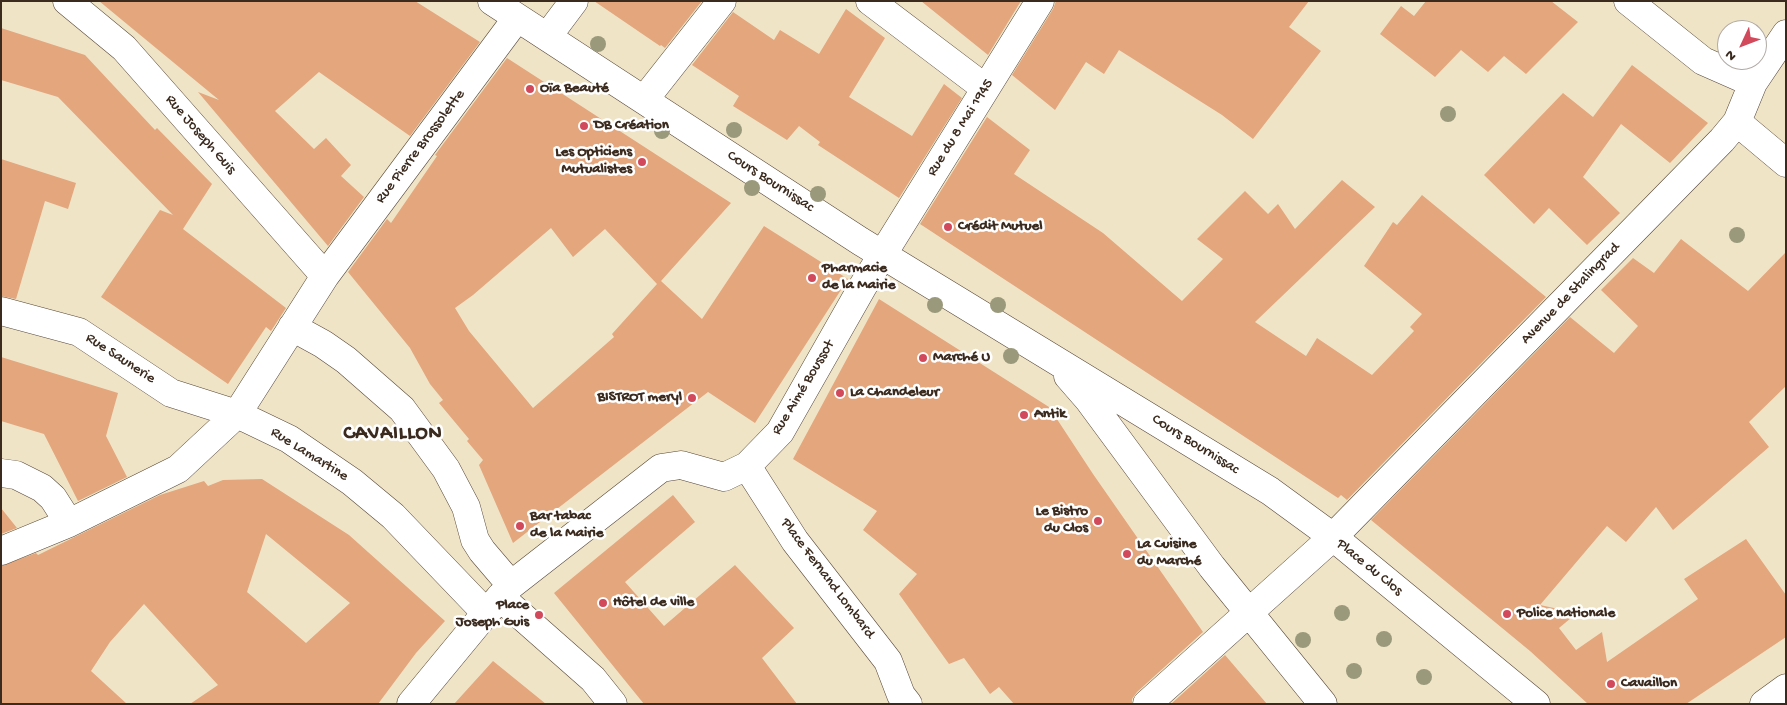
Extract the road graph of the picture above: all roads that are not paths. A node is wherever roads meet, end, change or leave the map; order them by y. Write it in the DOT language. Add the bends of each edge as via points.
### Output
graph roads {
  1 [pos="67,1"];
  2 [pos="492,1"];
  3 [pos="574,1"];
  4 [pos="722,1"];
  5 [pos="870,1"];
  6 [pos="1040,1"];
  7 [pos="1628,1"];
  8 [pos="517,18"];
  9 [pos="1786,34"];
  10 [pos="547,37"];
  11 [pos="1753,83"];
  12 [pos="985,88"];
  13 [pos="644,100"];
  14 [pos="1737,122"];
  15 [pos="1786,163"];
  16 [pos="882,255"];
  17 [pos="326,276"];
  18 [pos="1,311"];
  19 [pos="292,327"];
  20 [pos="1052,357"];
  21 [pos="237,414"];
  22 [pos="747,466"];
  23 [pos="1,473"];
  24 [pos="70,523"];
  25 [pos="1334,537"];
  26 [pos="474,540"];
  27 [pos="1,551"];
  28 [pos="435,558"];
  29 [pos="499,599"];
  30 [pos="1249,614"];
  31 [pos="1786,688"];
  32 [pos="905,699"];
  33 [pos="411,704"];
  34 [pos="613,704"];
  35 [pos="1148,704"];
  36 [pos="1323,704"];
  37 [pos="1536,704"];
  38 [pos="1764,704"];
  1 -- 17 [label="street, Rue Joseph Guis" via="124,48"];
  2 -- 8 [label="street, Cours Bournissac"];
  3 -- 10 [label="street"];
  4 -- 13 [label="street"];
  5 -- 12 [label="street"];
  6 -- 12 [label="street, Rue du 8 Mai 1945"];
  7 -- 11 [label="street" via="1703,61"];
  8 -- 10 [label="street, Cours Bournissac"];
  8 -- 17 [label="street, Rue Pierre Brossolette"];
  9 -- 11 [label="street, Avenue de Stalingrad"];
  10 -- 13 [label="street, Cours Bournissac"];
  11 -- 14 [label="street, Avenue de Stalingrad"];
  12 -- 16 [label="street, Rue du 8 Mai 1945"];
  13 -- 16 [label="street, Cours Bournissac"];
  14 -- 15 [label="street"];
  14 -- 25 [label="street, Avenue de Stalingrad"];
  16 -- 20 [label="street, Cours Bournissac"];
  16 -- 22 [label="street, Rue Aimé Boussot" via="780,432"];
  17 -- 19 [label="street, Rue Pierre Brossolette"];
  18 -- 21 [label="street, Rue Saunerie" via="79,332 171,392"];
  19 -- 21 [label="street, Rue Pierre Brossolette"];
  19 -- 26 [label="street" via="346,360 402,409 446,469 466,507"];
  20 -- 25 [label="street, Cours Bournissac" via="1270,491"];
  20 -- 30 [label="street, Cours Bournissac" via="1088,399"];
  21 -- 24 [label="street" via="178,469"];
  21 -- 28 [label="street, Rue Lamartine" via="289,439 352,482 393,516"];
  22 -- 29 [label="street, Rue Aimé Boussot" via="724,477 681,465 661,468"];
  22 -- 32 [label="street, Place Fernand Lombard" via="796,541 888,661"];
  23 -- 24 [label="street" via="42,488"];
  24 -- 27 [label="street"];
  25 -- 30 [label="street, Place du Clos"];
  25 -- 37 [label="street, Place du Clos"];
  26 -- 28 [label="street" via="453,560"];
  26 -- 29 [label="street" via="482,551"];
  28 -- 29 [label="street, Rue Lamartine"];
  29 -- 33 [label="street, Rue Aimé Boussot"];
  29 -- 34 [label="street" via="593,679"];
  30 -- 35 [label="street, Place du Clos"];
  30 -- 36 [label="street"];
  31 -- 38 [label="street"];
}
